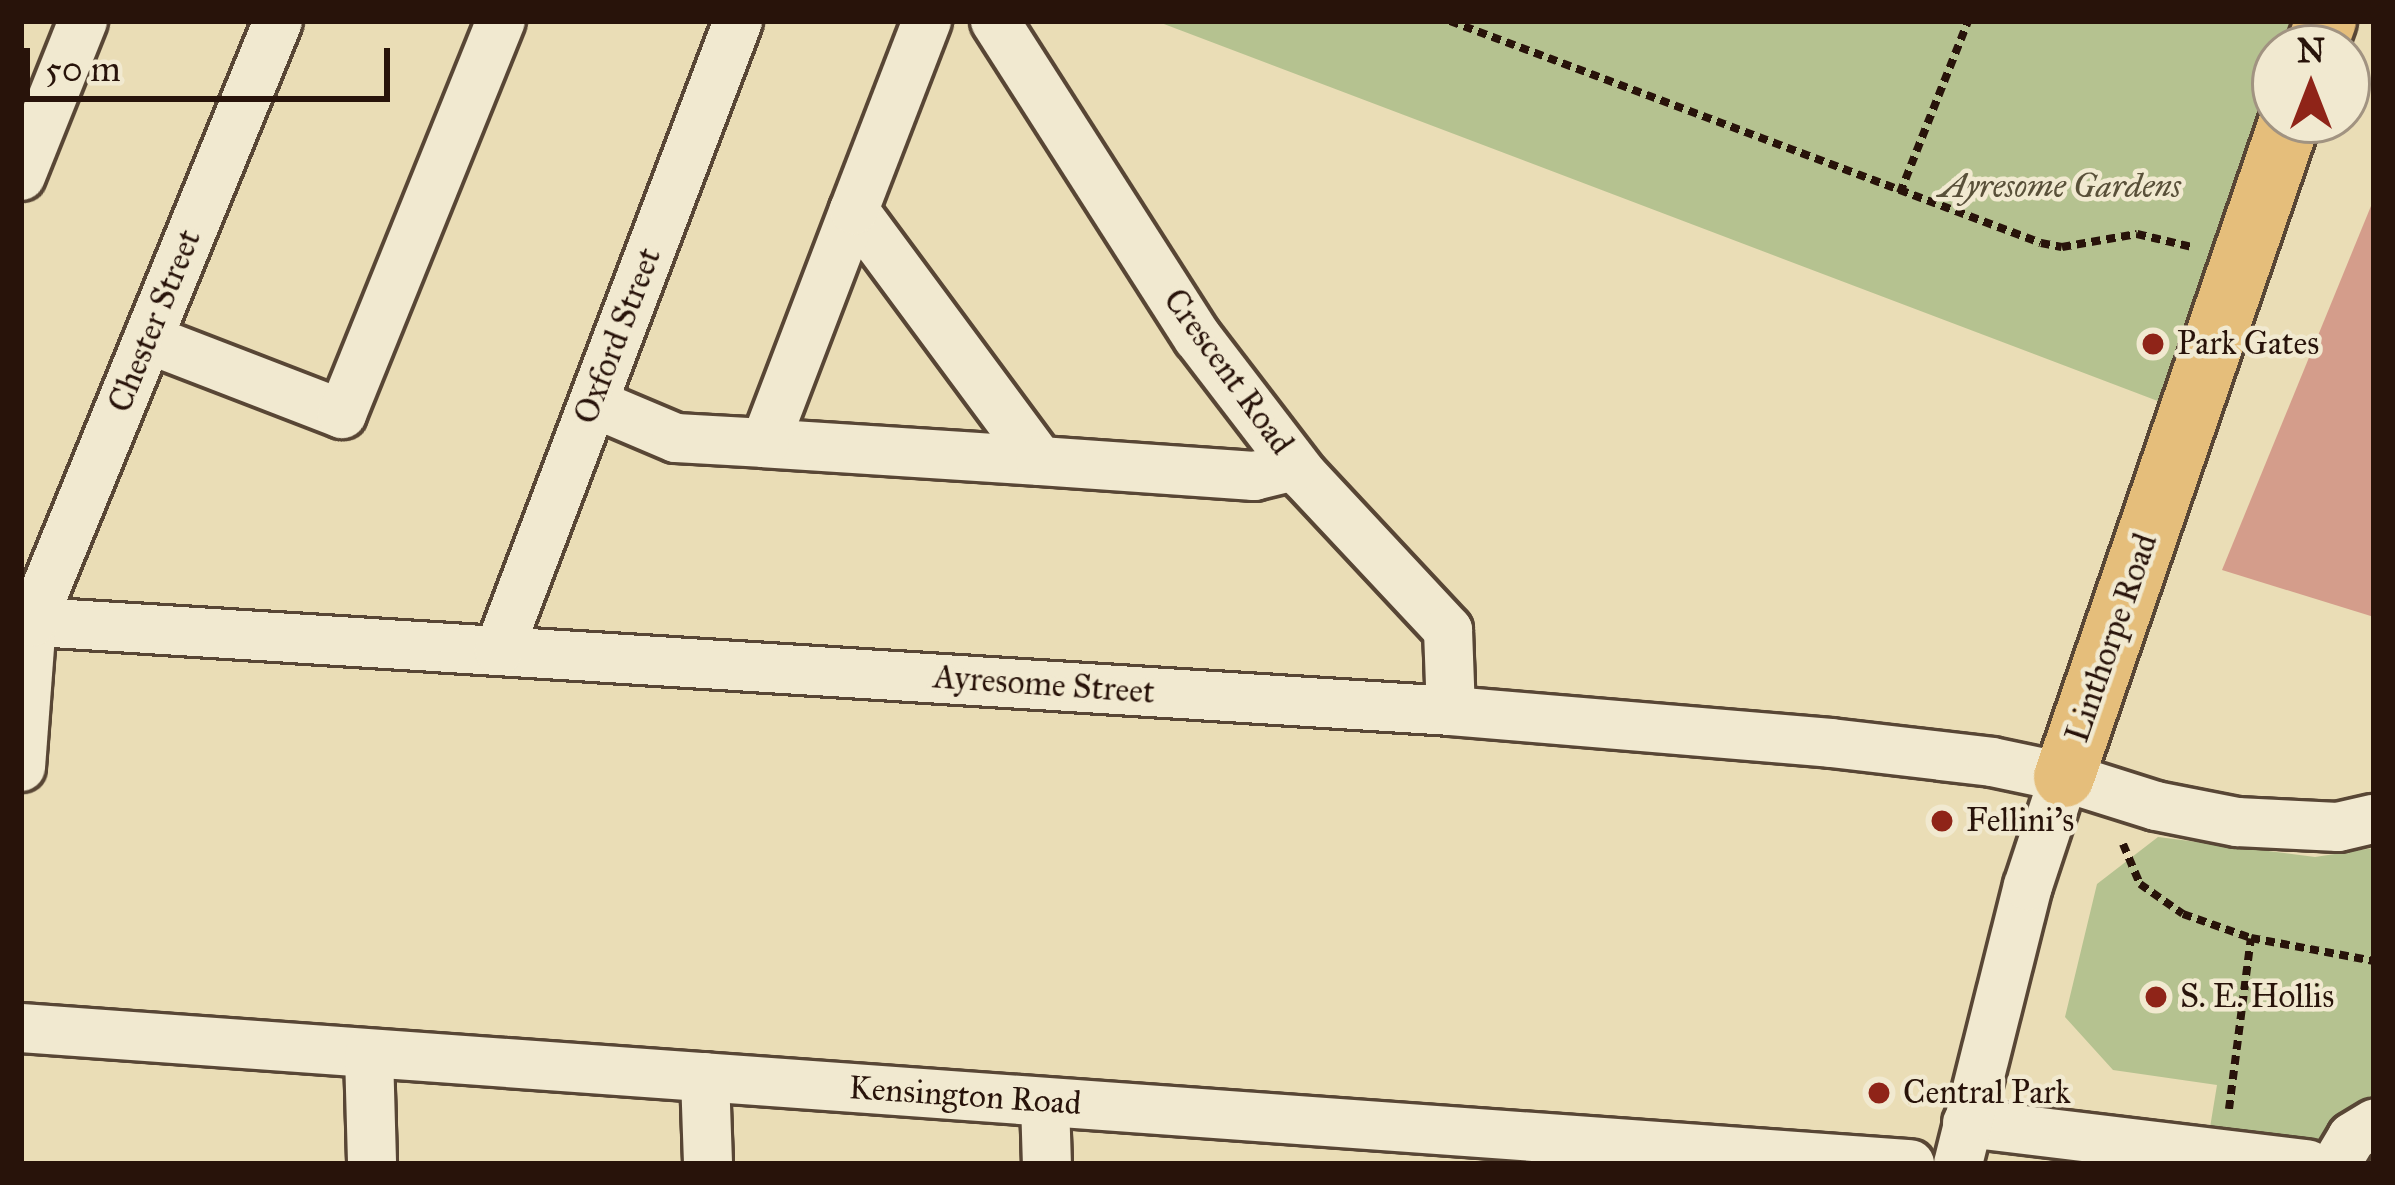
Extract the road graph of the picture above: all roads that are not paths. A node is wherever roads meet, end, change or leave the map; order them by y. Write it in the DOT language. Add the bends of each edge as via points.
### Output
graph roads {
  1 [pos="83,21"];
  2 [pos="278,21"];
  3 [pos="501,21"];
  4 [pos="738,21"];
  5 [pos="927,21"];
  6 [pos="995,21"];
  7 [pos="2281,144"];
  8 [pos="21,176"];
  9 [pos="854,210"];
  10 [pos="148,339"];
  11 [pos="592,404"];
  12 [pos="765,443"];
  13 [pos="1040,461"];
  14 [pos="1295,466"];
  15 [pos="27,621"];
  16 [pos="499,650"];
  17 [pos="1451,711"];
  18 [pos="21,767"];
  19 [pos="2064,777"];
  20 [pos="2374,819"];
  21 [pos="21,1028"];
  22 [pos="369,1054"];
  23 [pos="705,1078"];
  24 [pos="1045,1102"];
  25 [pos="2374,1124"];
  26 [pos="1962,1144"];
  27 [pos="1377,1145"];
  28 [pos="372,1164"];
  29 [pos="708,1164"];
  30 [pos="1047,1164"];
  31 [pos="1910,1164"];
  32 [pos="2308,1164"];
  33 [pos="2336,1164"];
  1 -- 8 [label="street"];
  2 -- 10 [label="street, Chester Street"];
  3 -- 10 [label="street" via="342,414"];
  4 -- 11 [label="street, Oxford Street"];
  5 -- 9 [label="street"];
  6 -- 14 [label="street, Crescent Road" via="1198,338"];
  7 -- 19 [label="main road, Linthorpe Road"];
  9 -- 12 [label="street"];
  9 -- 13 [label="street"];
  10 -- 15 [label="street, Chester Street"];
  11 -- 12 [label="street" via="676,438"];
  11 -- 16 [label="street, Oxford Street"];
  12 -- 13 [label="street"];
  13 -- 14 [label="street" via="1254,476"];
  14 -- 17 [label="street, Crescent Road" via="1448,630"];
  15 -- 16 [label="street, Ayresome Street"];
  15 -- 18 [label="street, Chester Street"];
  16 -- 17 [label="street, Ayresome Street"];
  17 -- 19 [label="street, Ayresome Street" via="1831,743"];
  19 -- 20 [label="street, Ayresome Street" via="2237,822 2338,827"];
  19 -- 26 [label="street, Linthorpe Road"];
  21 -- 22 [label="street, Kensington Road"];
  22 -- 23 [label="street, Kensington Road"];
  22 -- 28 [label="street"];
  23 -- 24 [label="street, Kensington Road"];
  23 -- 29 [label="street"];
  24 -- 27 [label="street, Kensington Road"];
  24 -- 30 [label="street"];
  25 -- 33 [label="street" via="2352,1137"];
  26 -- 32 [label="street" via="2211,1152"];
  27 -- 31 [label="street, Kensington Road"];
}
